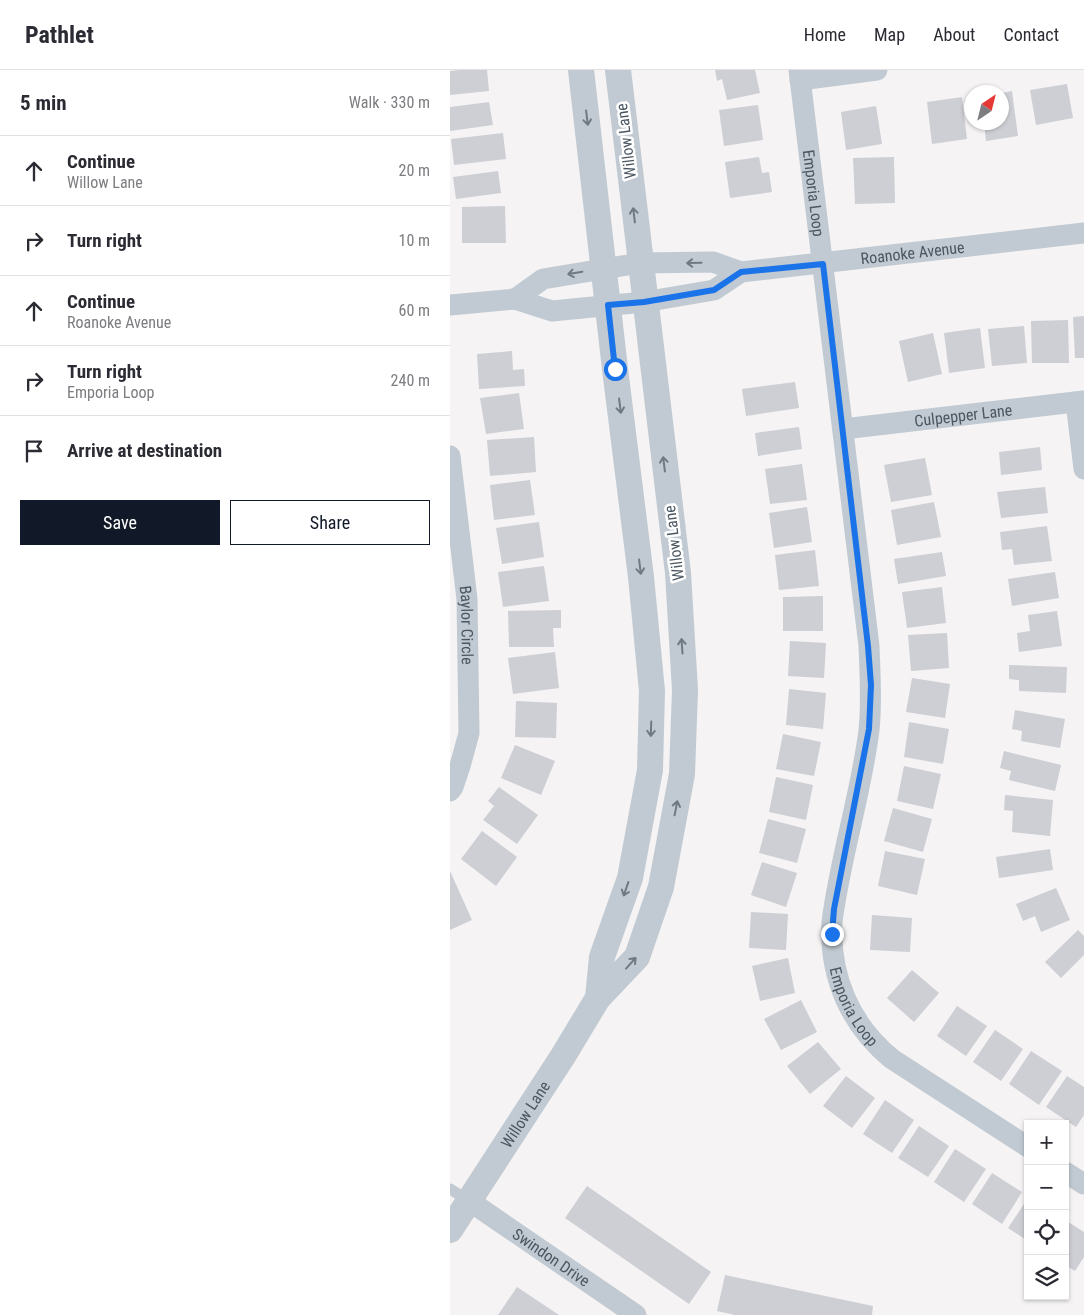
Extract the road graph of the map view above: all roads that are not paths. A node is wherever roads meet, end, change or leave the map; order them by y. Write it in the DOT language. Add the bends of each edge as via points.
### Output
graph roads {
  1 [pos="581,70"];
  2 [pos="618,70"];
  3 [pos="877,70"];
  4 [pos="800,75"];
  5 [pos="1084,233"];
  6 [pos="640,263"];
  7 [pos="823,264"];
  8 [pos="604,268"];
  9 [pos="741,272"];
  10 [pos="514,299"];
  11 [pos="644,302"];
  12 [pos="450,305"];
  13 [pos="608,305"];
  14 [pos="1080,402"];
  15 [pos="843,429"];
  16 [pos="450,456"];
  17 [pos="1084,469"];
  18 [pos="455,535"];
  19 [pos="450,791"];
  20 [pos="598,998"];
  21 [pos="1024,1144"];
  22 [pos="1069,1175"];
  23 [pos="1084,1184"];
  24 [pos="459,1195"];
  25 [pos="450,1230"];
  26 [pos="636,1315"];
  1 -- 8 [label="street, Willow Lane, one-way"];
  6 -- 2 [label="street, Willow Lane, one-way"];
  3 -- 4 [label="street"];
  4 -- 7 [label="street, Emporia Loop"];
  5 -- 7 [label="street, Roanoke Avenue"];
  6 -- 8 [label="street, Roanoke Avenue"];
  9 -- 6 [label="street, Roanoke Avenue, one-way" via="713,262"];
  6 -- 11 [label="street, Willow Lane"];
  7 -- 9 [label="street, Roanoke Avenue"];
  7 -- 15 [label="street, Emporia Loop"];
  8 -- 10 [label="street, Roanoke Avenue, one-way" via="543,279"];
  8 -- 13 [label="street, Willow Lane"];
  9 -- 11 [label="street, Roanoke Avenue" via="714,290"];
  10 -- 12 [label="street"];
  10 -- 13 [label="street, Roanoke Avenue" via="552,311"];
  11 -- 13 [label="street, Roanoke Avenue"];
  20 -- 11 [label="street, Willow Lane, one-way" via="637,957 661,887 682,774 685,690 678,573"];
  13 -- 20 [label="street, Willow Lane, one-way" via="652,691 650,770 630,878 602,957"];
  14 -- 15 [label="street, Culpepper Lane"];
  14 -- 17 [label="street"];
  15 -- 21 [label="street, Emporia Loop" via="868,646 871,701 866,748 832,922 838,982 854,1018 880,1049"];
  16 -- 18 [label="street, Baylor Circle"];
  18 -- 19 [label="street, Baylor Circle" via="467,599 469,733"];
  20 -- 24 [label="street, Willow Lane" via="564,1056"];
  22 -- 23 [label="street"];
  24 -- 25 [label="street, Willow Lane"];
  24 -- 26 [label="street, Swindon Drive"];
}
